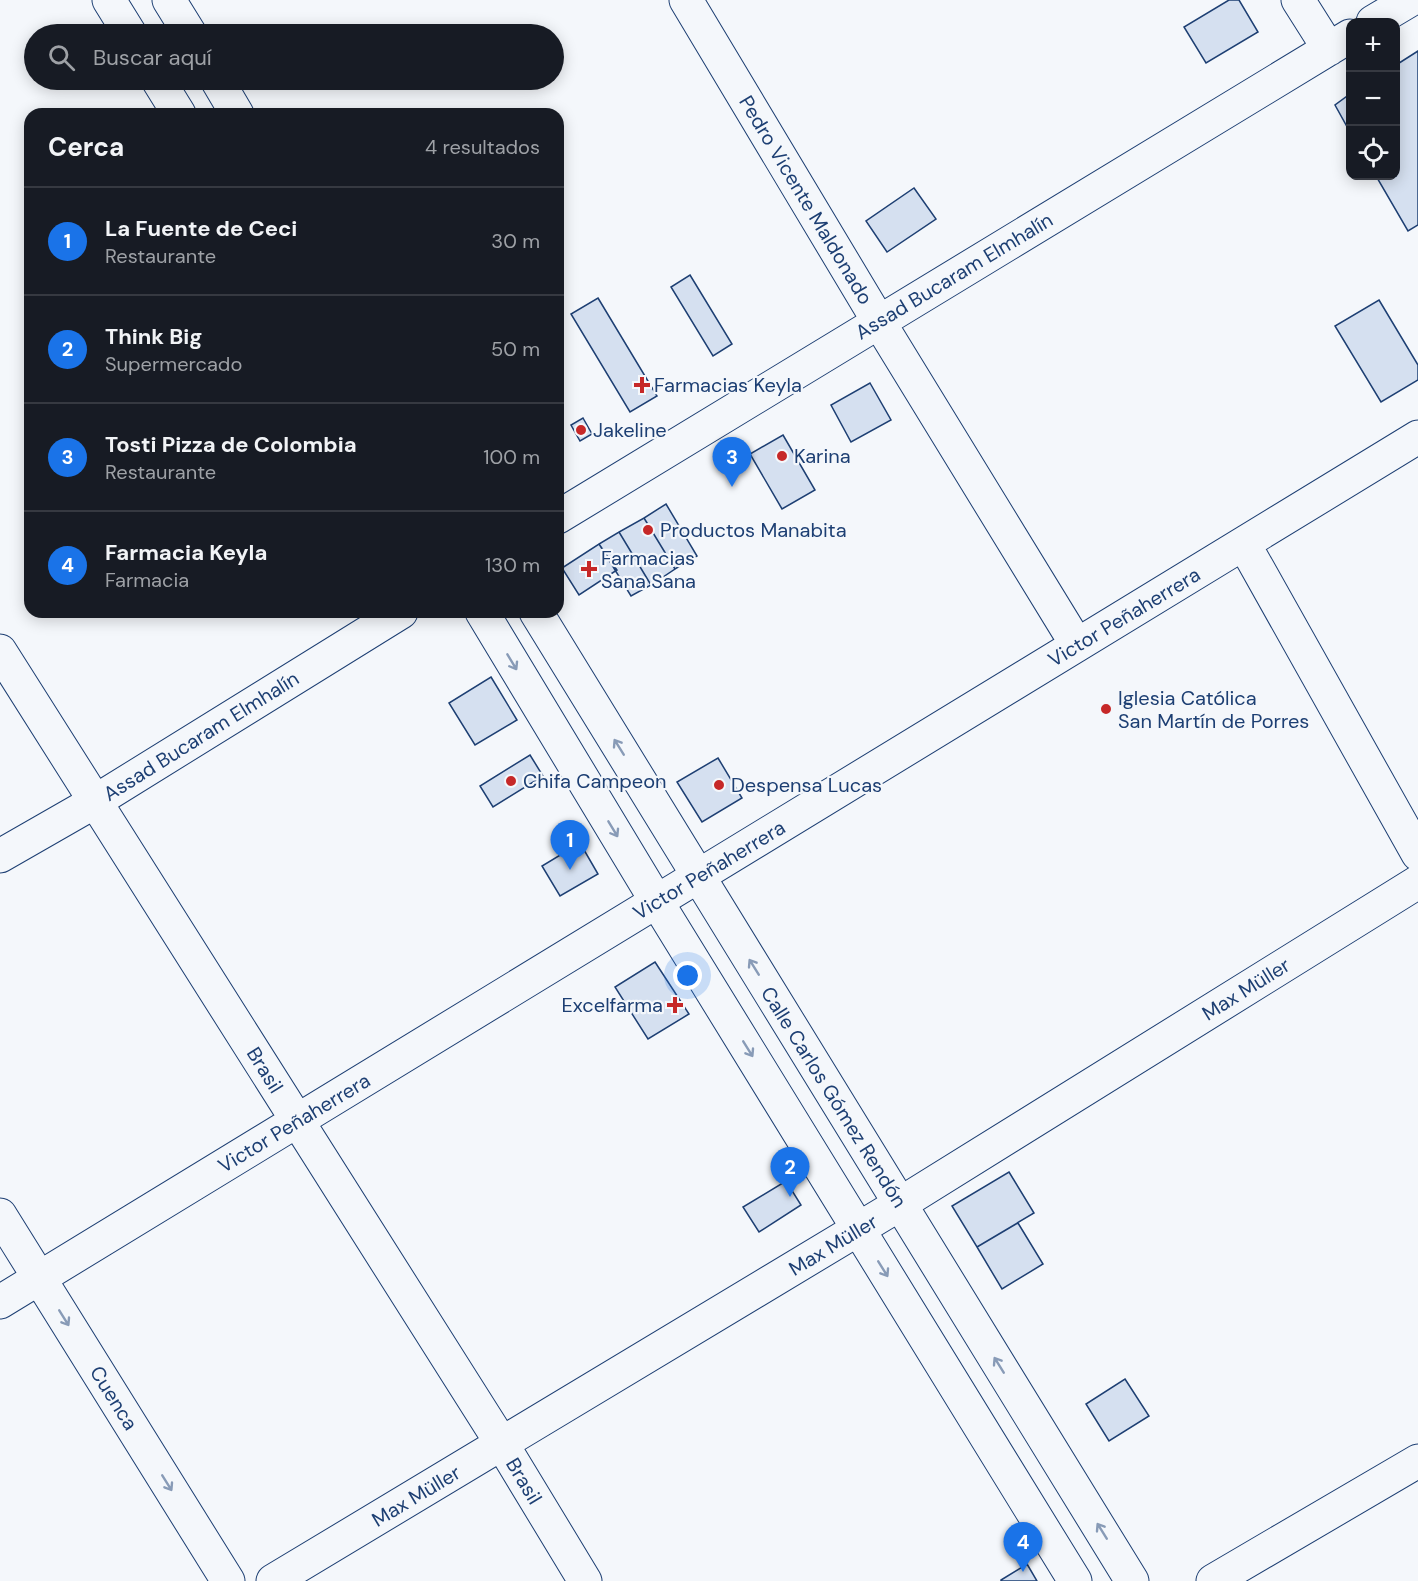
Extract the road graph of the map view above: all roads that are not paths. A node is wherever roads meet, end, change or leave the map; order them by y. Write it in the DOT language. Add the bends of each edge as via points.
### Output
graph roads {
  1 [pos="109,0"];
  2 [pos="169,0"];
  3 [pos="686,0"];
  4 [pos="1298,0"];
  5 [pos="1410,0"];
  6 [pos="1379,18"];
  7 [pos="124,24"];
  8 [pos="184,24"];
  9 [pos="1340,42"];
  10 [pos="164,90"];
  11 [pos="223,90"];
  12 [pos="175,108"];
  13 [pos="233,108"];
  14 [pos="879,322"];
  15 [pos="1418,437"];
  16 [pos="564,513"];
  17 [pos="1244,544"];
  18 [pos="391,618"];
  19 [pos="486,618"];
  20 [pos="540,618"];
  21 [pos="1077,645"];
  22 [pos="0,651"];
  23 [pos="96,801"];
  24 [pos="1418,854"];
  25 [pos="0,856"];
  26 [pos="699,877"];
  27 [pos="1418,882"];
  28 [pos="657,902"];
  29 [pos="297,1121"];
  30 [pos="900,1204"];
  31 [pos="0,1215"];
  32 [pos="859,1230"];
  33 [pos="40,1278"];
  34 [pos="0,1302"];
  35 [pos="502,1444"];
  36 [pos="1418,1461"];
  37 [pos="228,1581"];
  38 [pos="273,1581"];
  39 [pos="585,1581"];
  40 [pos="1075,1581"];
  41 [pos="1132,1581"];
  42 [pos="1214,1581"];
  1 -- 7 [label="street"];
  2 -- 8 [label="street"];
  3 -- 14 [label="street, Pedro Vicente Maldonado"];
  4 -- 9 [label="street"];
  5 -- 6 [label="street"];
  9 -- 14 [label="street, Assad Bucaram Elmhalín"];
  10 -- 12 [label="street"];
  11 -- 13 [label="street"];
  14 -- 16 [label="street, Assad Bucaram Elmhalín"];
  14 -- 21 [label="street, Pedro Vicente Maldonado"];
  15 -- 17 [label="street, Victor Peñaherrera"];
  17 -- 21 [label="street, Victor Peñaherrera"];
  17 -- 24 [label="street"];
  18 -- 23 [label="street, Assad Bucaram Elmhalín"];
  19 -- 28 [label="street, one-way"];
  26 -- 20 [label="street, Calle Carlos Gómez Rendón, one-way"];
  21 -- 26 [label="street, Victor Peñaherrera"];
  22 -- 23 [label="street, Brasil"];
  23 -- 25 [label="street, Assad Bucaram Elmhalín"];
  23 -- 29 [label="street, Brasil"];
  26 -- 28 [label="street, Victor Peñaherrera"];
  30 -- 26 [label="street, Calle Carlos Gómez Rendón, one-way"];
  27 -- 30 [label="street, Max Müller"];
  28 -- 29 [label="street, Victor Peñaherrera"];
  28 -- 32 [label="street, one-way"];
  29 -- 33 [label="street, Victor Peñaherrera"];
  29 -- 35 [label="street, Brasil"];
  30 -- 32 [label="street, Max Müller"];
  41 -- 30 [label="street, Calle Carlos Gómez Rendón, one-way"];
  31 -- 33 [label="street, Cuenca"];
  32 -- 35 [label="street, Max Müller"];
  32 -- 40 [label="street, one-way"];
  33 -- 34 [label="street, Victor Peñaherrera"];
  33 -- 37 [label="street, Cuenca, one-way"];
  35 -- 38 [label="street, Max Müller"];
  35 -- 39 [label="street, Brasil"];
  36 -- 42 [label="street"];
}
